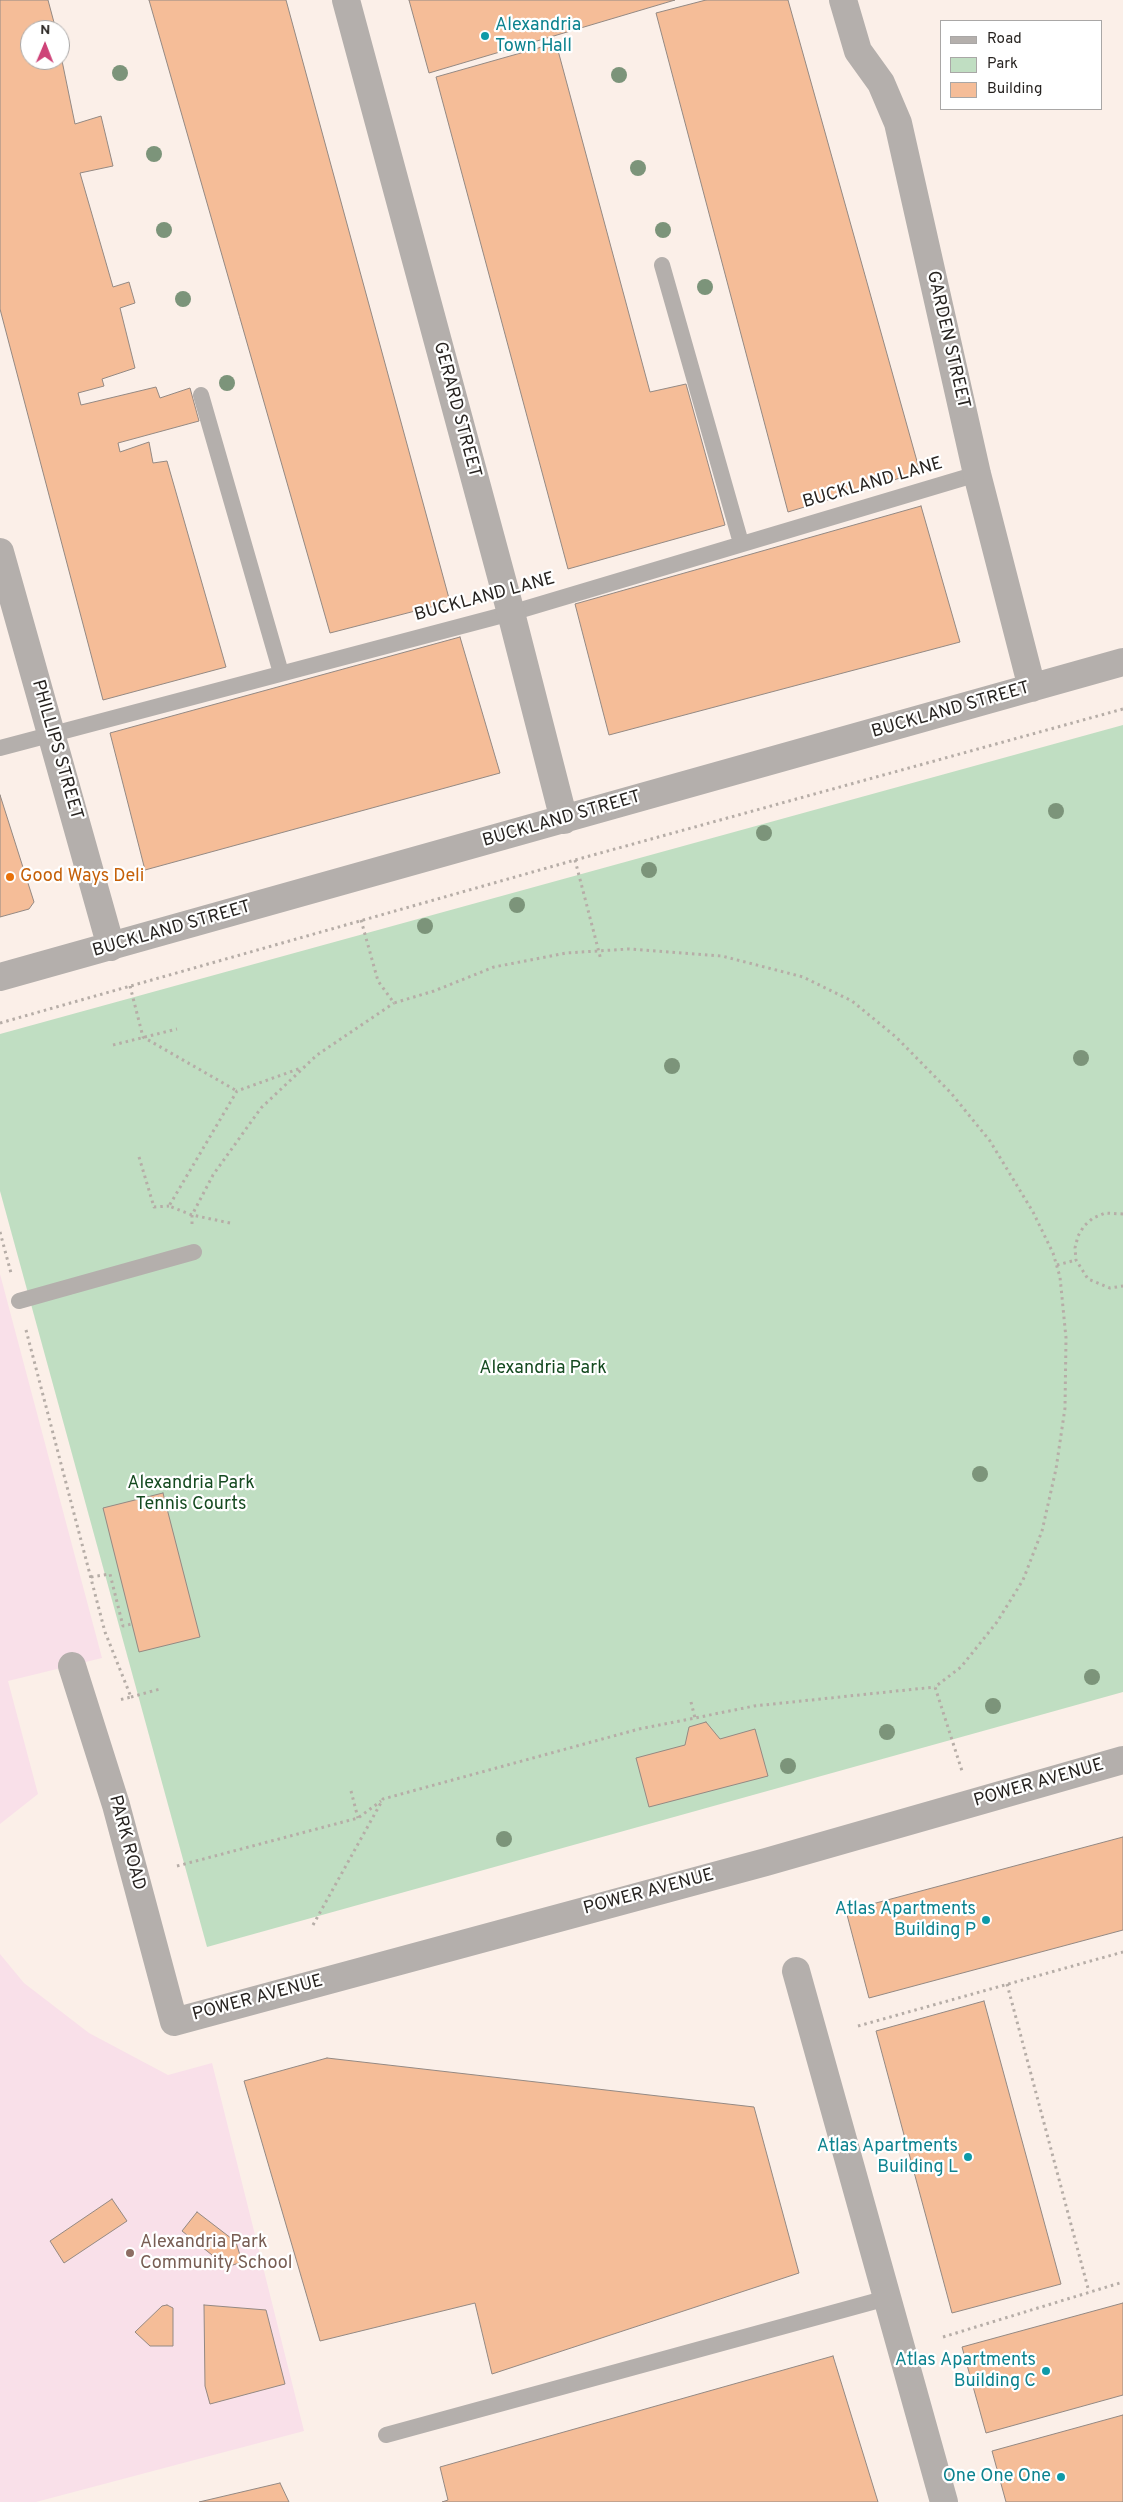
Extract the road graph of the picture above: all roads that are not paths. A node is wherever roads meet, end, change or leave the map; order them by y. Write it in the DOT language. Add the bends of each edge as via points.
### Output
graph roads {
  1 [pos="346,0"];
  2 [pos="843,0"];
  3 [pos="662,265"];
  4 [pos="201,395"];
  5 [pos="977,474"];
  6 [pos="741,543"];
  7 [pos="0,552"];
  8 [pos="511,613"];
  9 [pos="1123,662"];
  10 [pos="281,673"];
  11 [pos="1032,688"];
  12 [pos="51,734"];
  13 [pos="0,748"];
  14 [pos="564,820"];
  15 [pos="111,947"];
  16 [pos="0,977"];
  17 [pos="194,1252"];
  18 [pos="19,1301"];
  19 [pos="72,1666"];
  20 [pos="1123,1760"];
  21 [pos="796,1971"];
  22 [pos="174,2022"];
  23 [pos="888,2298"];
  24 [pos="386,2435"];
  25 [pos="944,2502"];
  1 -- 8 [label="street, GERARD STREET"];
  2 -- 5 [label="street, GARDEN STREET" via="858,52 881,83 898,123"];
  3 -- 6 [label="lane"];
  4 -- 10 [label="lane"];
  5 -- 6 [label="lane, BUCKLAND LANE"];
  5 -- 11 [label="street, GARDEN STREET"];
  6 -- 8 [label="lane, BUCKLAND LANE"];
  7 -- 12 [label="street, PHILLIPS STREET"];
  8 -- 10 [label="lane, BUCKLAND LANE"];
  8 -- 14 [label="street, GERARD STREET"];
  9 -- 11 [label="street, BUCKLAND STREET"];
  10 -- 12 [label="lane, BUCKLAND LANE"];
  11 -- 14 [label="street, BUCKLAND STREET"];
  12 -- 13 [label="lane, BUCKLAND LANE"];
  12 -- 15 [label="street, PHILLIPS STREET"];
  14 -- 15 [label="street, BUCKLAND STREET"];
  15 -- 16 [label="street, BUCKLAND STREET"];
  17 -- 18 [label="lane"];
  19 -- 22 [label="street, PARK ROAD" via="116,1805"];
  20 -- 22 [label="street, POWER AVENUE" via="756,1864"];
  21 -- 23 [label="street"];
  23 -- 24 [label="lane"];
  23 -- 25 [label="street"];
}
